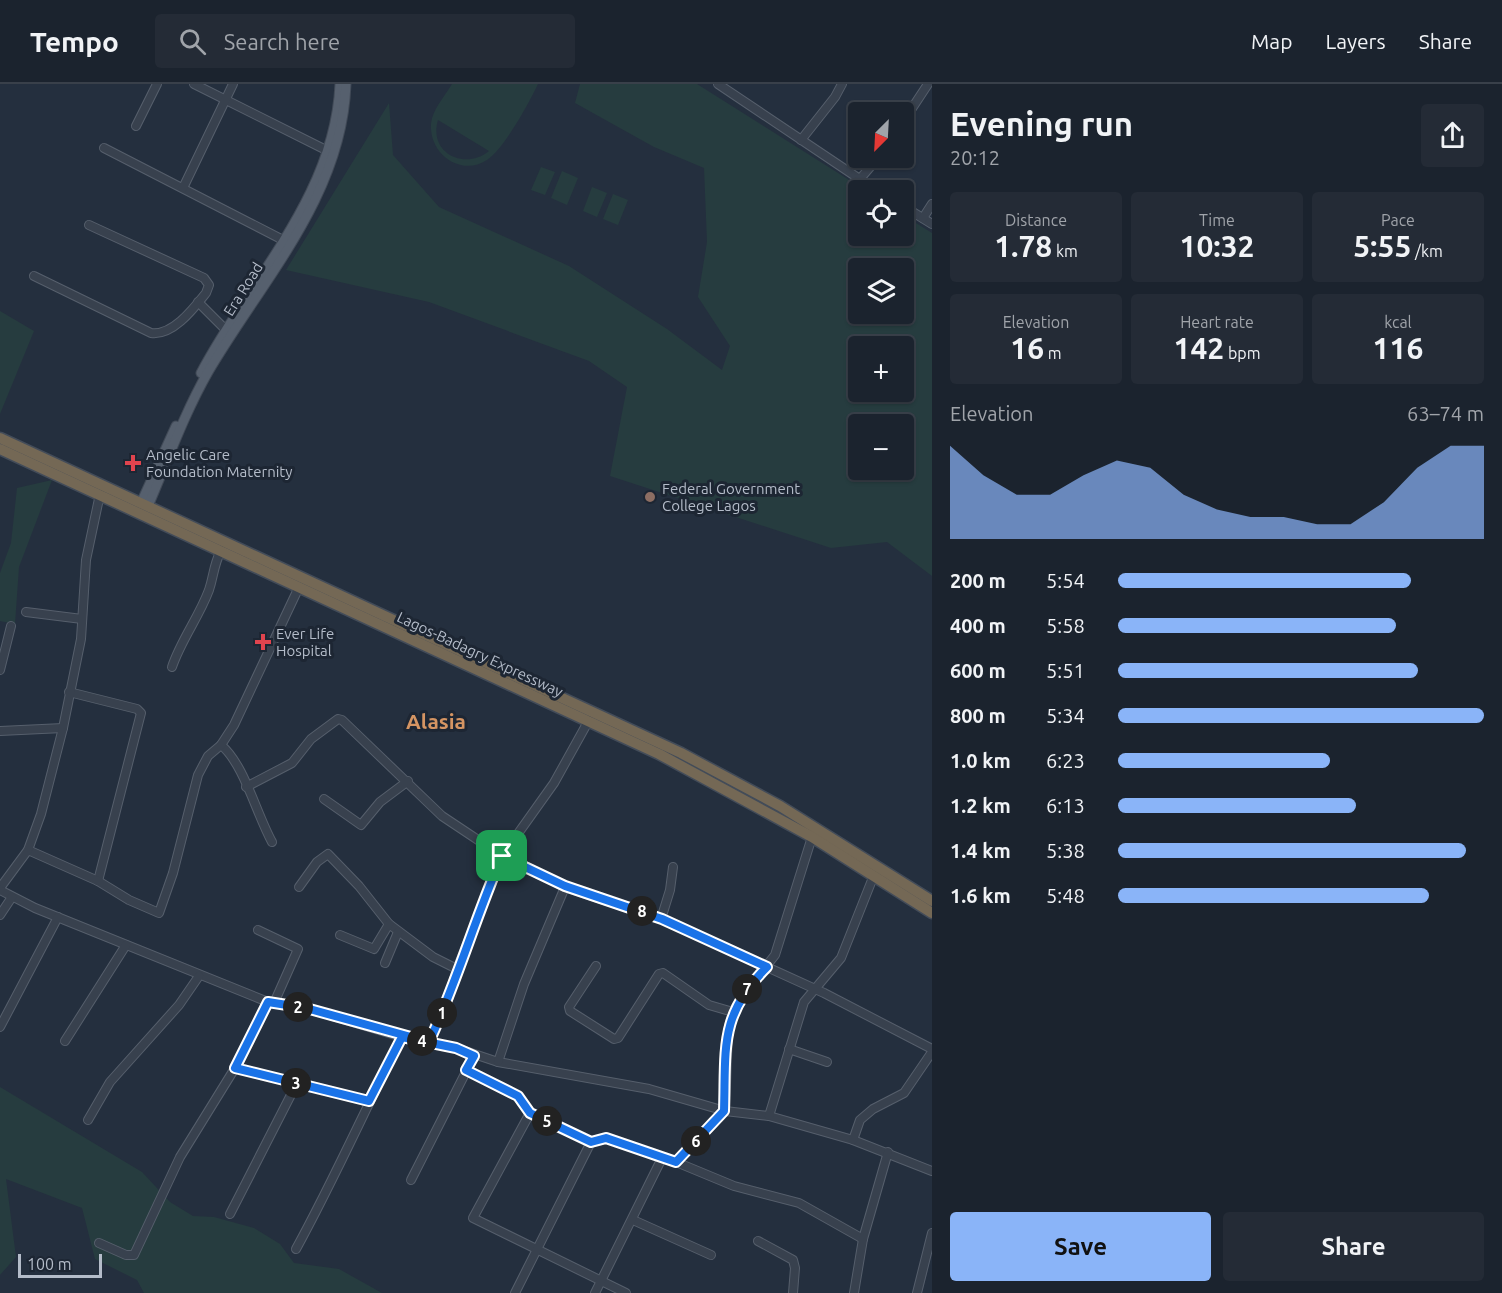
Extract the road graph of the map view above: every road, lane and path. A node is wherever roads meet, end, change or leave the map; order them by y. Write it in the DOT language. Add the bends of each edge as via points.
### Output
graph roads {
  1 [pos="157,84"];
  2 [pos="194,84"];
  3 [pos="233,84"];
  4 [pos="340,84"];
  5 [pos="346,84"];
  6 [pos="718,84"];
  7 [pos="842,84"];
  8 [pos="928,84"];
  9 [pos="225,99"];
  10 [pos="914,105"];
  11 [pos="340,112"];
  12 [pos="136,126"];
  13 [pos="801,140"];
  14 [pos="104,148"];
  15 [pos="328,151"];
  16 [pos="869,168"];
  17 [pos="859,180"];
  18 [pos="183,188"];
  19 [pos="932,204"];
  20 [pos="914,213"];
  21 [pos="923,218"];
  22 [pos="932,224"];
  23 [pos="89,225"];
  24 [pos="283,240"];
  25 [pos="34,276"];
  26 [pos="198,302"];
  27 [pos="226,330"];
  28 [pos="0,438"];
  29 [pos="0,448"];
  30 [pos="100,494"];
  31 [pos="145,504"];
  32 [pos="221,550"];
  33 [pos="299,587"];
  34 [pos="26,612"];
  35 [pos="82,619"];
  36 [pos="11,626"];
  37 [pos="172,667"];
  38 [pos="0,670"];
  39 [pos="69,692"];
  40 [pos="589,720"];
  41 [pos="63,728"];
  42 [pos="0,731"];
  43 [pos="221,745"];
  44 [pos="408,781"];
  45 [pos="246,787"];
  46 [pos="324,799"];
  47 [pos="812,837"];
  48 [pos="272,842"];
  49 [pos="28,850"];
  50 [pos="502,856"];
  51 [pos="673,867"];
  52 [pos="874,875"];
  53 [pos="98,881"];
  54 [pos="565,886"];
  55 [pos="299,887"];
  56 [pos="0,889"];
  57 [pos="12,897"];
  58 [pos="932,901"];
  59 [pos="932,914"];
  60 [pos="0,915"];
  61 [pos="58,917"];
  62 [pos="662,919"];
  63 [pos="388,924"];
  64 [pos="258,930"];
  65 [pos="398,932"];
  66 [pos="340,935"];
  67 [pos="126,945"];
  68 [pos="385,963"];
  69 [pos="596,966"];
  70 [pos="767,967"];
  71 [pos="457,969"];
  72 [pos="199,976"];
  73 [pos="814,990"];
  74 [pos="271,1003"];
  75 [pos="733,1012"];
  76 [pos="0,1027"];
  77 [pos="402,1037"];
  78 [pos="65,1041"];
  79 [pos="429,1042"];
  80 [pos="789,1049"];
  81 [pos="932,1051"];
  82 [pos="474,1056"];
  83 [pos="498,1062"];
  84 [pos="827,1062"];
  85 [pos="235,1068"];
  86 [pos="466,1070"];
  87 [pos="297,1083"];
  88 [pos="369,1101"];
  89 [pos="724,1111"];
  90 [pos="530,1113"];
  91 [pos="769,1116"];
  92 [pos="88,1120"];
  93 [pos="853,1140"];
  94 [pos="591,1142"];
  95 [pos="888,1152"];
  96 [pos="662,1158"];
  97 [pos="676,1162"];
  98 [pos="932,1171"];
  99 [pos="411,1180"];
  100 [pos="230,1214"];
  101 [pos="633,1220"];
  102 [pos="932,1233"];
  103 [pos="863,1239"];
  104 [pos="758,1241"];
  105 [pos="99,1242"];
  106 [pos="538,1248"];
  107 [pos="296,1249"];
  108 [pos="711,1255"];
  109 [pos="601,1283"];
  110 [pos="515,1293"];
  111 [pos="595,1293"];
  112 [pos="626,1293"];
  113 [pos="793,1293"];
  114 [pos="854,1293"];
  115 [pos="917,1293"];
  1 -- 12 [label="street"];
  2 -- 9 [label="street"];
  3 -- 9 [label="street"];
  4 -- 11 [label="main road"];
  5 -- 11 [label="main road, Era Road"];
  6 -- 13 [label="street"];
  7 -- 13 [label="street"];
  8 -- 10 [label="street"];
  9 -- 15 [label="street"];
  9 -- 18 [label="street"];
  11 -- 15 [label="main road"];
  11 -- 31 [label="main road, Era Road" via="335,151 320,194 208,373"];
  13 -- 17 [label="street"];
  14 -- 18 [label="street"];
  15 -- 24 [label="main road" via="307,203"];
  16 -- 17 [label="street"];
  18 -- 24 [label="street"];
  19 -- 21 [label="street"];
  20 -- 21 [label="street"];
  21 -- 22 [label="street"];
  23 -- 26 [label="street" via="204,278 209,285"];
  24 -- 27 [label="main road"];
  25 -- 26 [label="street" via="151,333 161,334 171,328"];
  26 -- 27 [label="street"];
  27 -- 31 [label="main road" via="193,389"];
  28 -- 31 [label="highway, Lagos-Badagry Expressway"];
  29 -- 30 [label="highway, Lagos-Badagry Expressway"];
  30 -- 32 [label="highway, Lagos-Badagry Expressway"];
  30 -- 35 [label="street" via="86,560"];
  31 -- 58 [label="highway, Lagos-Badagry Expressway" via="681,753 780,806"];
  32 -- 33 [label="highway, Lagos-Badagry Expressway"];
  32 -- 37 [label="street" via="212,568 209,590"];
  33 -- 40 [label="highway, Lagos-Badagry Expressway"];
  33 -- 43 [label="street"];
  34 -- 35 [label="street"];
  35 -- 39 [label="street"];
  36 -- 38 [label="street"];
  39 -- 41 [label="street"];
  39 -- 53 [label="street" via="141,713"];
  40 -- 47 [label="highway, Lagos-Badagry Expressway"];
  40 -- 50 [label="street" via="554,783"];
  41 -- 42 [label="street"];
  41 -- 49 [label="street"];
  43 -- 45 [label="street" via="234,757"];
  43 -- 53 [label="street" via="208,756 198,775 159,913"];
  44 -- 45 [label="street" via="338,719 311,739 292,763"];
  44 -- 46 [label="street" via="380,802 361,825"];
  44 -- 50 [label="street" via="442,816"];
  45 -- 48 [label="street"];
  47 -- 52 [label="highway, Lagos-Badagry Expressway"];
  47 -- 70 [label="street" via="784,929"];
  49 -- 53 [label="street"];
  49 -- 56 [label="street"];
  50 -- 54 [label="street"];
  50 -- 71 [label="street"];
  51 -- 62 [label="street"];
  52 -- 59 [label="highway, Lagos-Badagry Expressway"];
  52 -- 73 [label="street" via="841,958"];
  54 -- 62 [label="street"];
  54 -- 83 [label="street" via="524,984"];
  55 -- 63 [label="street" via="328,854"];
  56 -- 57 [label="street"];
  57 -- 60 [label="street"];
  57 -- 61 [label="street"];
  61 -- 67 [label="street"];
  61 -- 76 [label="street"];
  62 -- 70 [label="street"];
  63 -- 65 [label="street"];
  63 -- 66 [label="street" via="374,950"];
  64 -- 74 [label="street" via="298,949"];
  65 -- 68 [label="street"];
  65 -- 71 [label="street"];
  67 -- 72 [label="street"];
  67 -- 78 [label="street"];
  69 -- 75 [label="street" via="569,1007 614,1039 663,973 708,1005"];
  70 -- 73 [label="street"];
  70 -- 75 [label="street"];
  71 -- 79 [label="street"];
  72 -- 74 [label="street"];
  72 -- 92 [label="street" via="179,1005 110,1082"];
  73 -- 80 [label="street" via="804,1002"];
  73 -- 81 [label="street"];
  74 -- 77 [label="street" via="316,1011"];
  74 -- 85 [label="street"];
  75 -- 89 [label="street" via="728,1030"];
  77 -- 79 [label="street"];
  77 -- 88 [label="street"];
  79 -- 82 [label="street"];
  80 -- 84 [label="street"];
  80 -- 91 [label="street"];
  81 -- 93 [label="street" via="904,1094 860,1120"];
  82 -- 83 [label="street"];
  82 -- 86 [label="street"];
  83 -- 89 [label="street" via="649,1089"];
  85 -- 87 [label="street"];
  85 -- 105 [label="street" via="180,1157 134,1255"];
  86 -- 90 [label="street" via="518,1096"];
  86 -- 99 [label="street"];
  87 -- 88 [label="street"];
  87 -- 100 [label="street"];
  88 -- 107 [label="street" via="336,1176"];
  89 -- 91 [label="street"];
  89 -- 97 [label="street"];
  90 -- 94 [label="street"];
  90 -- 106 [label="street" via="473,1218"];
  91 -- 93 [label="street"];
  93 -- 95 [label="street"];
  94 -- 96 [label="street" via="606,1138"];
  94 -- 106 [label="street"];
  95 -- 98 [label="street"];
  95 -- 103 [label="street"];
  96 -- 97 [label="street"];
  96 -- 101 [label="street"];
  97 -- 103 [label="street" via="734,1186 799,1203"];
  101 -- 108 [label="street"];
  101 -- 109 [label="street"];
  102 -- 115 [label="street"];
  103 -- 114 [label="street"];
  104 -- 113 [label="street" via="792,1260"];
  106 -- 109 [label="street"];
  106 -- 110 [label="street"];
  109 -- 111 [label="street"];
  109 -- 112 [label="street"];
}
